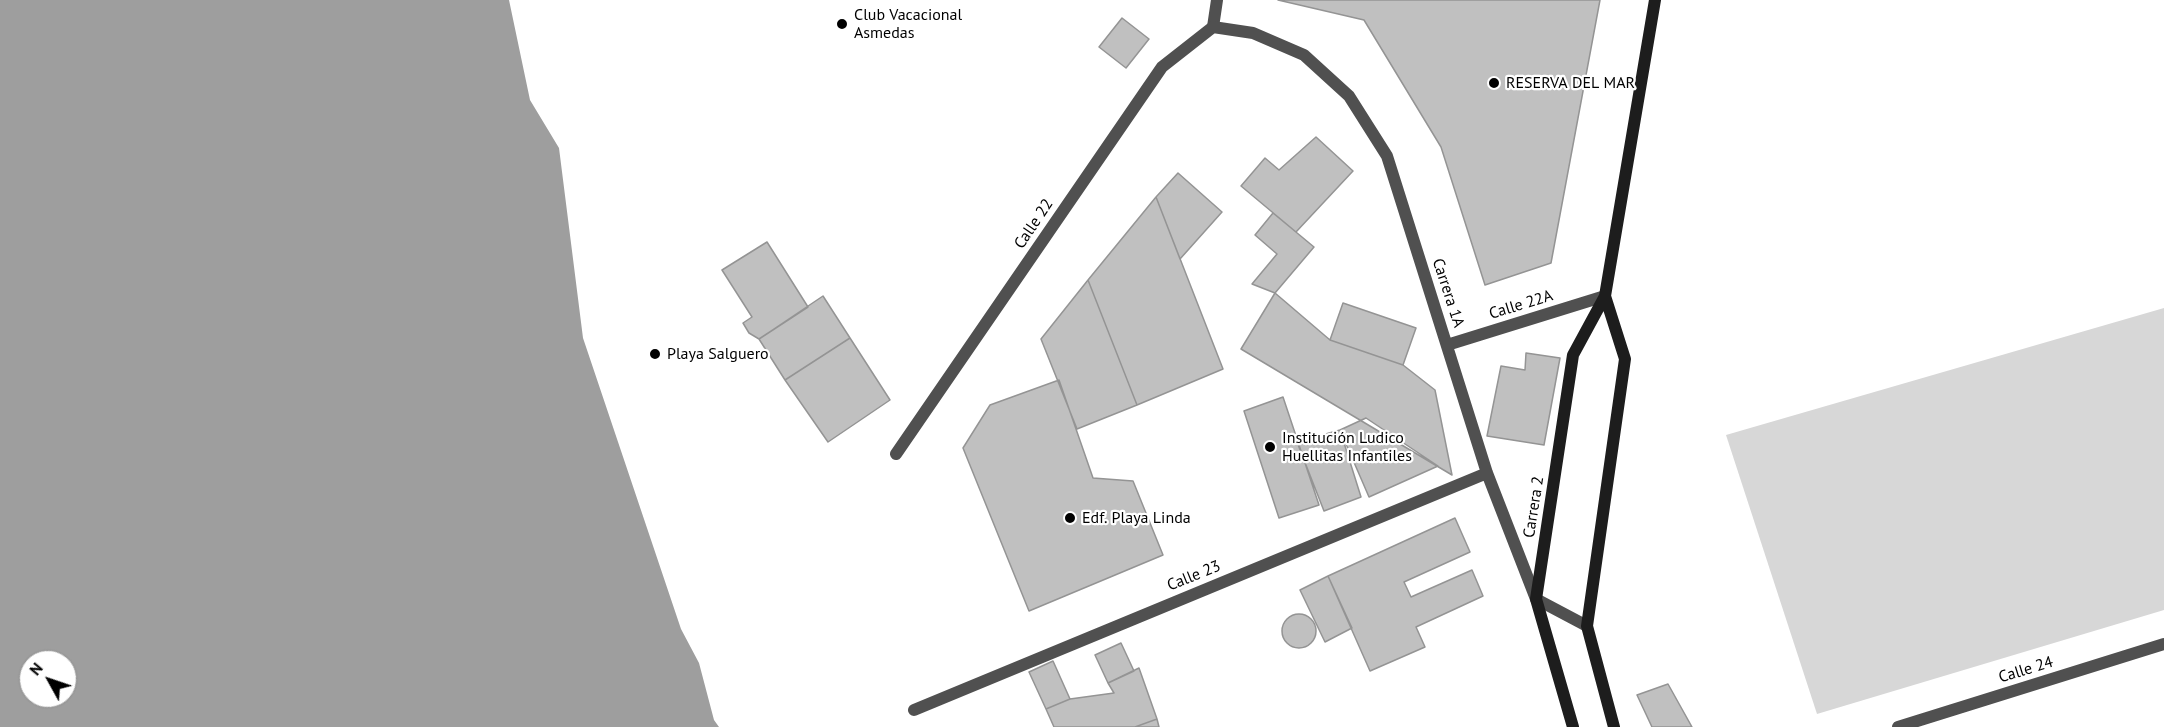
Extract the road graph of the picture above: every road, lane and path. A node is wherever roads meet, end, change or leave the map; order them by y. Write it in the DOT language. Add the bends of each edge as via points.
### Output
graph roads {
  1 [pos="1217,0"];
  2 [pos="1655,0"];
  3 [pos="1213,27"];
  4 [pos="1605,296"];
  5 [pos="1447,345"];
  6 [pos="896,454"];
  7 [pos="1487,472"];
  8 [pos="1536,599"];
  9 [pos="1587,626"];
  10 [pos="2164,644"];
  11 [pos="914,710"];
  12 [pos="1573,727"];
  13 [pos="1614,727"];
  14 [pos="1898,727"];
  1 -- 3 [label="street"];
  2 -- 4 [label="street, Carrera 2"];
  3 -- 5 [label="street, Carrera 1A" via="1253,33 1304,56 1349,96 1387,156"];
  3 -- 6 [label="street, Calle 22" via="1162,67"];
  4 -- 5 [label="street, Calle 22A"];
  4 -- 8 [label="street, Carrera 2" via="1573,356"];
  4 -- 9 [label="street, Carrera 2" via="1625,358"];
  5 -- 7 [label="street, Carrera 1A"];
  7 -- 8 [label="street, Carrera 1A"];
  7 -- 11 [label="street, Calle 23"];
  8 -- 9 [label="street"];
  8 -- 12 [label="street, Carrera 2"];
  9 -- 13 [label="street, Carrera 2"];
  10 -- 14 [label="street, Calle 24"];
}
